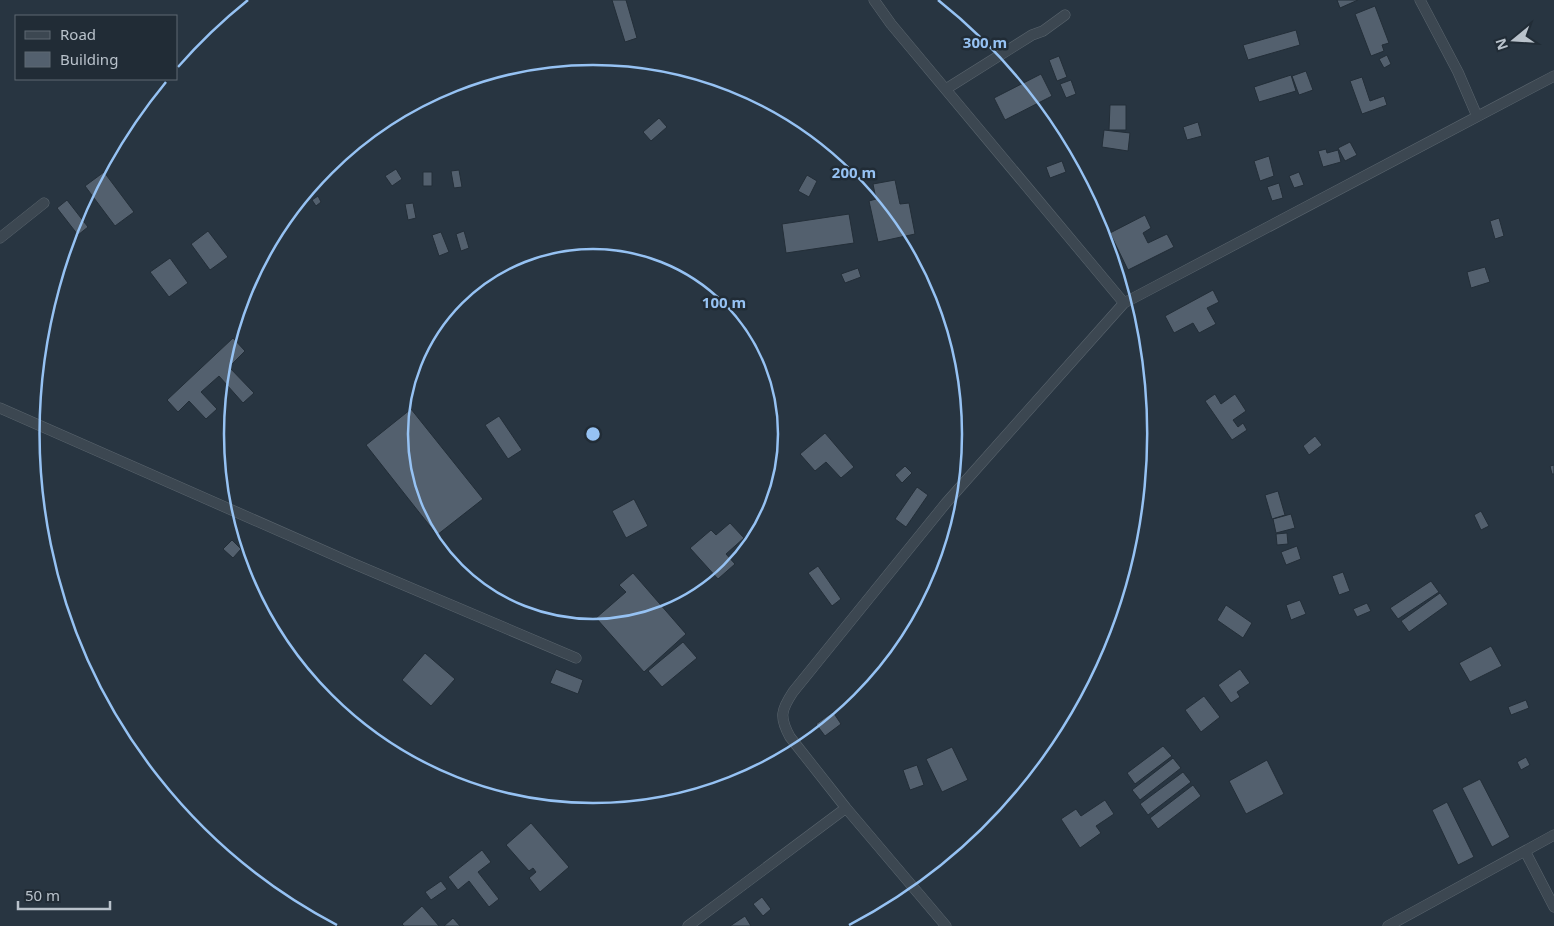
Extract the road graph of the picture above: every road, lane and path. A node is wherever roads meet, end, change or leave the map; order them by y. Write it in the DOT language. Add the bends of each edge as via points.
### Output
graph roads {
  1 [pos="874,0"];
  2 [pos="1420,0"];
  3 [pos="1064,15"];
  4 [pos="1554,76"];
  5 [pos="946,89"];
  6 [pos="1477,116"];
  7 [pos="44,204"];
  8 [pos="0,238"];
  9 [pos="1124,303"];
  10 [pos="0,408"];
  11 [pos="576,658"];
  12 [pos="846,808"];
  13 [pos="1554,835"];
  14 [pos="1525,851"];
  15 [pos="1554,907"];
  16 [pos="688,926"];
  17 [pos="946,926"];
  18 [pos="1388,926"];
  1 -- 5 [label="street"];
  2 -- 6 [label="street"];
  3 -- 5 [label="street"];
  4 -- 6 [label="street"];
  5 -- 9 [label="street"];
  6 -- 9 [label="street"];
  7 -- 8 [label="street"];
  9 -- 12 [label="street" via="946,503 782,708 790,737"];
  10 -- 11 [label="street"];
  12 -- 16 [label="street"];
  12 -- 17 [label="street"];
  13 -- 14 [label="street"];
  14 -- 15 [label="street"];
  14 -- 18 [label="street"];
}
